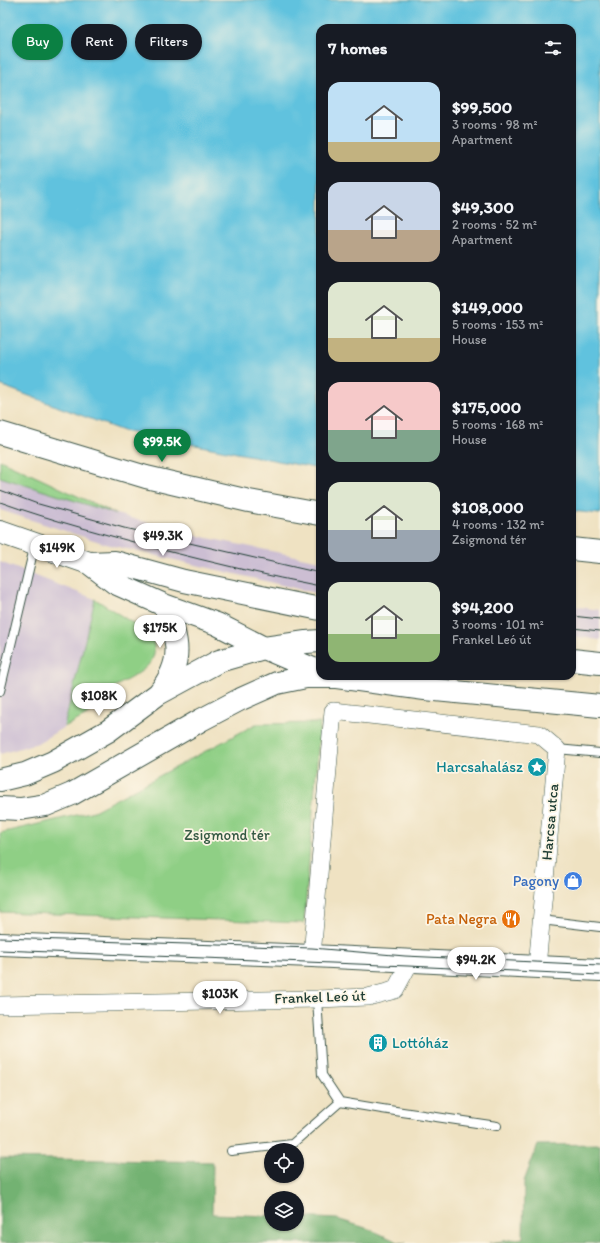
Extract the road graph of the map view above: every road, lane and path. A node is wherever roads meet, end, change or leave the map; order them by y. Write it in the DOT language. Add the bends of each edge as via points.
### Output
graph roads {
  1 [pos="0,433"];
  2 [pos="316,513"];
  3 [pos="0,532"];
  4 [pos="35,544"];
  5 [pos="576,549"];
  6 [pos="600,552"];
  7 [pos="90,563"];
  8 [pos="164,605"];
  9 [pos="316,608"];
  10 [pos="316,641"];
  11 [pos="264,648"];
  12 [pos="576,661"];
  13 [pos="600,664"];
  14 [pos="316,670"];
  15 [pos="316,676"];
  16 [pos="362,680"];
  17 [pos="0,691"];
  18 [pos="158,694"];
  19 [pos="600,706"];
  20 [pos="557,749"];
  21 [pos="600,753"];
  22 [pos="0,780"];
  23 [pos="0,808"];
  24 [pos="541,920"];
  25 [pos="600,927"];
  26 [pos="0,944"];
  27 [pos="312,956"];
  28 [pos="417,962"];
  29 [pos="537,967"];
  30 [pos="600,970"];
  31 [pos="316,999"];
  32 [pos="0,1005"];
  33 [pos="340,1102"];
  34 [pos="497,1126"];
  35 [pos="231,1151"];
  1 -- 2 [label="main road" via="146,477"];
  3 -- 4 [label="main road"];
  4 -- 7 [label="main road"];
  4 -- 17 [label="lane"];
  5 -- 6 [label="main road"];
  7 -- 8 [label="main road" via="115,583"];
  7 -- 9 [label="main road" via="115,562 184,580"];
  8 -- 11 [label="main road" via="217,624"];
  8 -- 18 [label="main road" via="173,625 177,648 169,680"];
  10 -- 11 [label="main road"];
  11 -- 14 [label="main road"];
  11 -- 18 [label="main road" via="219,661"];
  12 -- 13 [label="main road"];
  15 -- 23 [label="main road" via="277,684 241,700 72,794 46,805 20,809"];
  16 -- 19 [label="main road" via="425,689"];
  18 -- 22 [label="main road" via="108,731 53,762 25,774"];
  20 -- 21 [label="lane"];
  20 -- 24 [label="street, Harcsa utca"];
  20 -- 27 [label="street" via="539,734 333,711"];
  24 -- 25 [label="lane"];
  24 -- 29 [label="street, Harcsa utca"];
  26 -- 27 [label="main road"];
  27 -- 28 [label="main road"];
  28 -- 29 [label="main road"];
  28 -- 31 [label="street, Frankel Leó út" via="408,966 395,990 368,997"];
  29 -- 30 [label="main road"];
  31 -- 32 [label="street, Frankel Leó út"];
  31 -- 33 [label="lane" via="322,1075"];
  33 -- 34 [label="lane"];
  33 -- 35 [label="lane" via="292,1144"];
}
